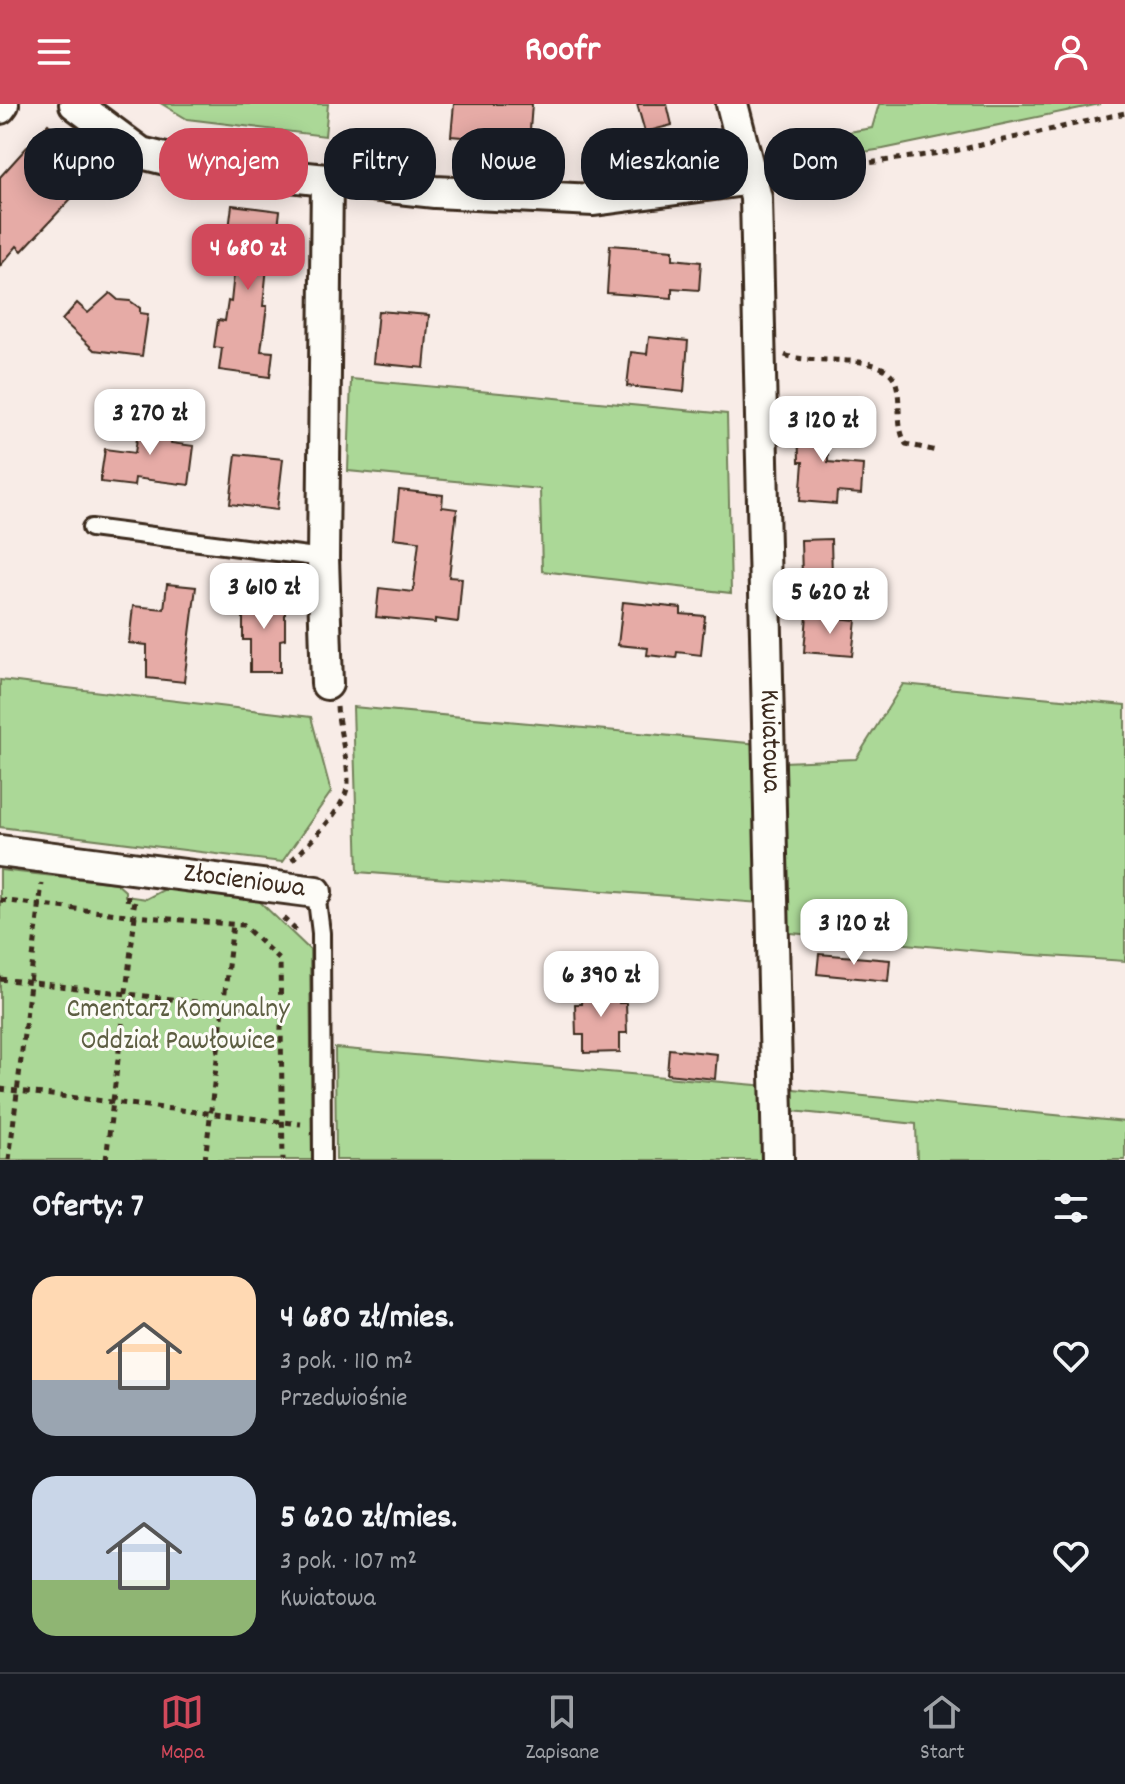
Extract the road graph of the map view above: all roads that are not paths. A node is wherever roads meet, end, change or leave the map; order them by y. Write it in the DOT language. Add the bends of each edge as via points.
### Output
graph roads {
  1 [pos="75,104"];
  2 [pos="732,104"];
  3 [pos="752,179"];
  4 [pos="324,180"];
  5 [pos="436,192"];
  6 [pos="327,200"];
  7 [pos="91,528"];
  8 [pos="323,558"];
  9 [pos="327,684"];
  10 [pos="0,851"];
  11 [pos="316,892"];
  12 [pos="322,1160"];
  13 [pos="778,1160"];
  1 -- 4 [label="street" via="141,153 190,165"];
  2 -- 3 [label="street, Kwiatowa"];
  3 -- 5 [label="street" via="594,200"];
  3 -- 13 [label="street, Kwiatowa"];
  6 -- 8 [label="street"];
  7 -- 8 [label="lane"];
  8 -- 9 [label="street"];
  10 -- 11 [label="street, Złocieniowa"];
  11 -- 12 [label="lane, Złocieniowa" via="321,933"];
}
